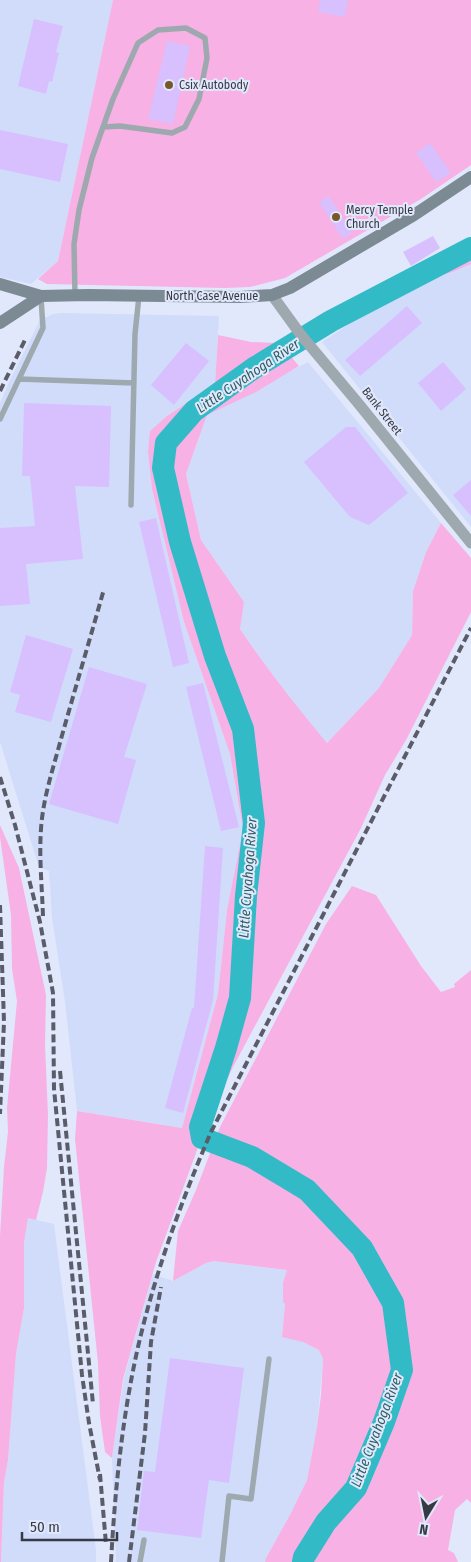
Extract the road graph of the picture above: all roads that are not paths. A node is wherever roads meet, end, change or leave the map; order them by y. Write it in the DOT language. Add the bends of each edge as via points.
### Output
graph roads {
  1 [pos="103,127"];
  2 [pos="471,178"];
  3 [pos="0,284"];
  4 [pos="75,295"];
  5 [pos="41,296"];
  6 [pos="139,296"];
  7 [pos="272,296"];
  8 [pos="0,323"];
  9 [pos="19,379"];
  10 [pos="134,383"];
  11 [pos="0,419"];
  12 [pos="131,505"];
  13 [pos="471,543"];
  14 [pos="269,1358"];
  15 [pos="144,1540"];
  16 [pos="140,1562"];
  17 [pos="222,1562"];
  1 -- 1 [label="lane" via="138,43 158,30 186,28 205,38 206,58 199,99 185,127 172,134 120,126"];
  1 -- 4 [label="lane" via="79,210 74,244"];
  2 -- 7 [label="street, North Case Avenue" via="414,215"];
  3 -- 5 [label="street"];
  4 -- 5 [label="street, North Case Avenue"];
  4 -- 6 [label="street, North Case Avenue"];
  5 -- 8 [label="street"];
  5 -- 9 [label="lane" via="43,328"];
  6 -- 7 [label="street, North Case Avenue"];
  6 -- 10 [label="lane"];
  7 -- 13 [label="street, Bank Street"];
  9 -- 10 [label="lane"];
  9 -- 11 [label="lane"];
  10 -- 12 [label="lane"];
  14 -- 17 [label="lane" via="250,1498 229,1496"];
  15 -- 16 [label="lane"];
}
